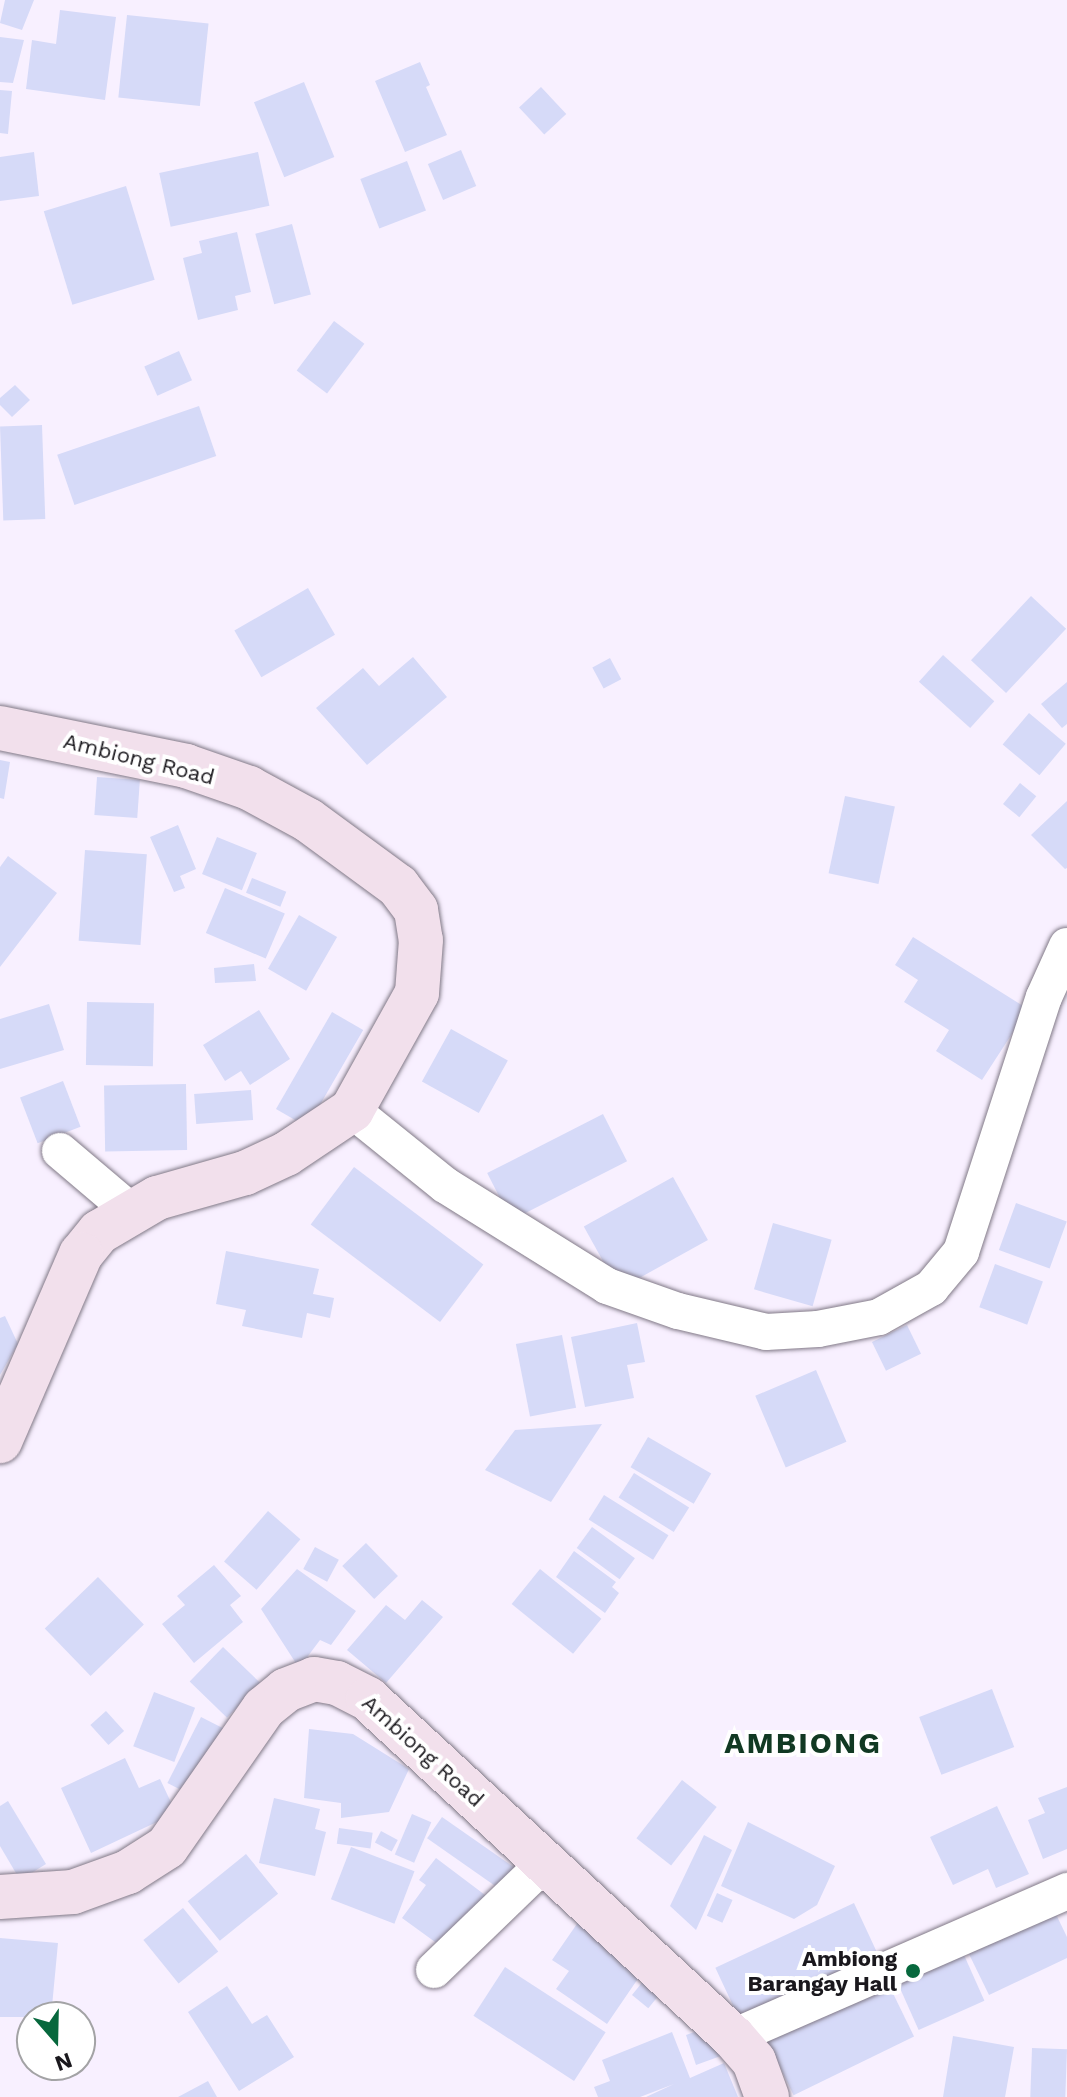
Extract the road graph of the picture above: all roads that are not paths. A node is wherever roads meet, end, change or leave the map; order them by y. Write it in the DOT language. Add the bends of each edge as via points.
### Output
graph roads {
  1 [pos="0,728"];
  2 [pos="1067,946"];
  3 [pos="352,1110"];
  4 [pos="60,1151"];
  5 [pos="132,1212"];
  6 [pos="0,1441"];
  7 [pos="546,1862"];
  8 [pos="1067,1891"];
  9 [pos="0,1897"];
  10 [pos="434,1970"];
  11 [pos="733,2037"];
  12 [pos="767,2097"];
  1 -- 3 [label="main road, Ambiong Road" via="172,763 249,788 308,820 398,886 416,910 419,924 417,993"];
  2 -- 3 [label="street" via="1044,997 961,1252 931,1288 879,1317 766,1332 678,1311 607,1286 445,1185"];
  3 -- 5 [label="main road, Ambiong Road" via="286,1154 245,1173 157,1198"];
  4 -- 5 [label="street"];
  5 -- 6 [label="main road, Ambiong Road" via="99,1232 81,1254"];
  7 -- 9 [label="main road, Ambiong Road" via="368,1699 337,1683 314,1679 286,1690 264,1708 167,1847 128,1872 73,1892"];
  7 -- 10 [label="street"];
  7 -- 11 [label="main road, Ambiong Road"];
  8 -- 11 [label="street"];
  11 -- 12 [label="main road, Ambiong Road" via="754,2061"];
}
